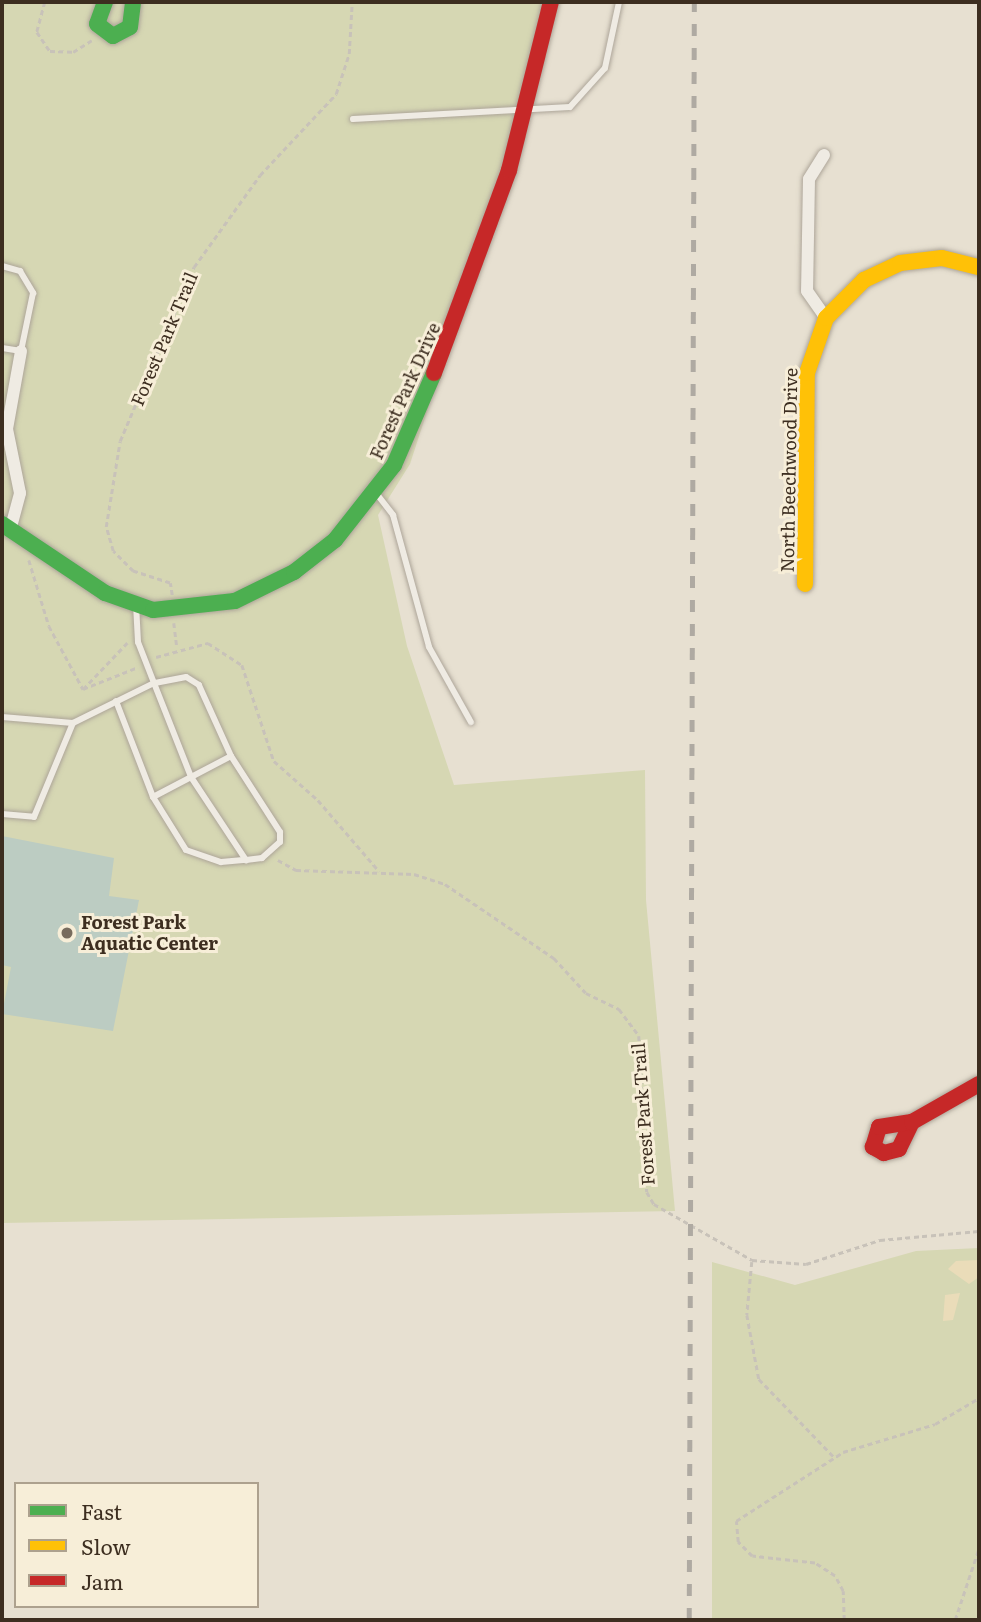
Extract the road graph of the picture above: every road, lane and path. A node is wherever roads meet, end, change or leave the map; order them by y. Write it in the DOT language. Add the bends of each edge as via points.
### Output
graph roads {
  1 [pos="45,2"];
  2 [pos="105,2"];
  3 [pos="133,2"];
  4 [pos="352,2"];
  5 [pos="551,2"];
  6 [pos="619,2"];
  7 [pos="93,39"];
  8 [pos="524,110"];
  9 [pos="353,118"];
  10 [pos="824,155"];
  11 [pos="2,266"];
  12 [pos="979,267"];
  13 [pos="825,318"];
  14 [pos="2,348"];
  15 [pos="21,351"];
  16 [pos="376,493"];
  17 [pos="7,525"];
  18 [pos="23,552"];
  19 [pos="805,584"];
  20 [pos="136,608"];
  21 [pos="172,610"];
  22 [pos="138,642"];
  23 [pos="177,647"];
  24 [pos="145,662"];
  25 [pos="154,683"];
  26 [pos="83,689"];
  27 [pos="116,701"];
  28 [pos="2,717"];
  29 [pos="471,722"];
  30 [pos="73,723"];
  31 [pos="231,756"];
  32 [pos="191,777"];
  33 [pos="153,797"];
  34 [pos="2,814"];
  35 [pos="246,860"];
  36 [pos="278,860"];
  37 [pos="379,871"];
  38 [pos="979,1084"];
  39 [pos="912,1122"];
  40 [pos="979,1231"];
  41 [pos="752,1261"];
  42 [pos="979,1398"];
  43 [pos="834,1457"];
  44 [pos="979,1548"];
  45 [pos="844,1620"];
  46 [pos="956,1620"];
  1 -- 7 [label="path" via="37,32 50,51 74,52"];
  2 -- 3 [label="street" via="97,24 113,36 130,27"];
  4 -- 21 [label="path, Forest Park Trail" via="349,54 336,94 261,175 194,267 120,441 106,527 113,551 133,570 170,583"];
  5 -- 8 [label="street, Forest Park Drive"];
  6 -- 8 [label="lane" via="605,68 584,95 563,109"];
  8 -- 9 [label="lane"];
  8 -- 16 [label="street, Forest Park Drive" via="459,316 394,465"];
  10 -- 13 [label="street" via="808,179 806,278 809,299"];
  11 -- 15 [label="lane" via="32,282"];
  12 -- 13 [label="street" via="942,258 900,263 864,280"];
  13 -- 19 [label="street, North Beechwood Drive" via="807,373"];
  14 -- 15 [label="lane"];
  15 -- 17 [label="street" via="7,429 20,493"];
  16 -- 21 [label="street, Forest Park Drive" via="335,540 294,572 235,601"];
  16 -- 29 [label="lane" via="393,515 429,647"];
  17 -- 20 [label="street, Forest Park Drive" via="88,583"];
  18 -- 26 [label="path" via="37,573 55,640"];
  20 -- 21 [label="street, Forest Park Drive"];
  20 -- 22 [label="lane"];
  21 -- 23 [label="path, Forest Park Trail"];
  22 -- 24 [label="lane"];
  22 -- 26 [label="path" via="110,654"];
  23 -- 24 [label="path"];
  23 -- 37 [label="path" via="208,643 242,664 274,761 318,800"];
  24 -- 25 [label="lane"];
  24 -- 26 [label="path"];
  25 -- 27 [label="lane"];
  25 -- 31 [label="lane" via="193,679"];
  25 -- 32 [label="lane"];
  27 -- 30 [label="lane"];
  27 -- 33 [label="lane"];
  28 -- 30 [label="lane"];
  30 -- 34 [label="lane" via="34,817"];
  31 -- 32 [label="lane"];
  31 -- 35 [label="lane" via="280,832 272,854"];
  32 -- 33 [label="lane"];
  32 -- 35 [label="lane"];
  33 -- 35 [label="lane" via="186,850 203,859"];
  36 -- 37 [label="path, Forest Park Trail" via="315,873"];
  37 -- 41 [label="path, Forest Park Trail" via="414,874 464,894 554,958 586,993 631,1019 639,1036 647,1192 654,1204"];
  38 -- 39 [label="street"];
  40 -- 41 [label="path, Forest Park Trail" via="880,1240 806,1264"];
  41 -- 43 [label="path" via="747,1315 759,1379"];
  42 -- 43 [label="path" via="935,1424"];
  43 -- 45 [label="path" via="740,1518 734,1529 752,1556 815,1563 835,1576 844,1591"];
  44 -- 46 [label="path"];
}
